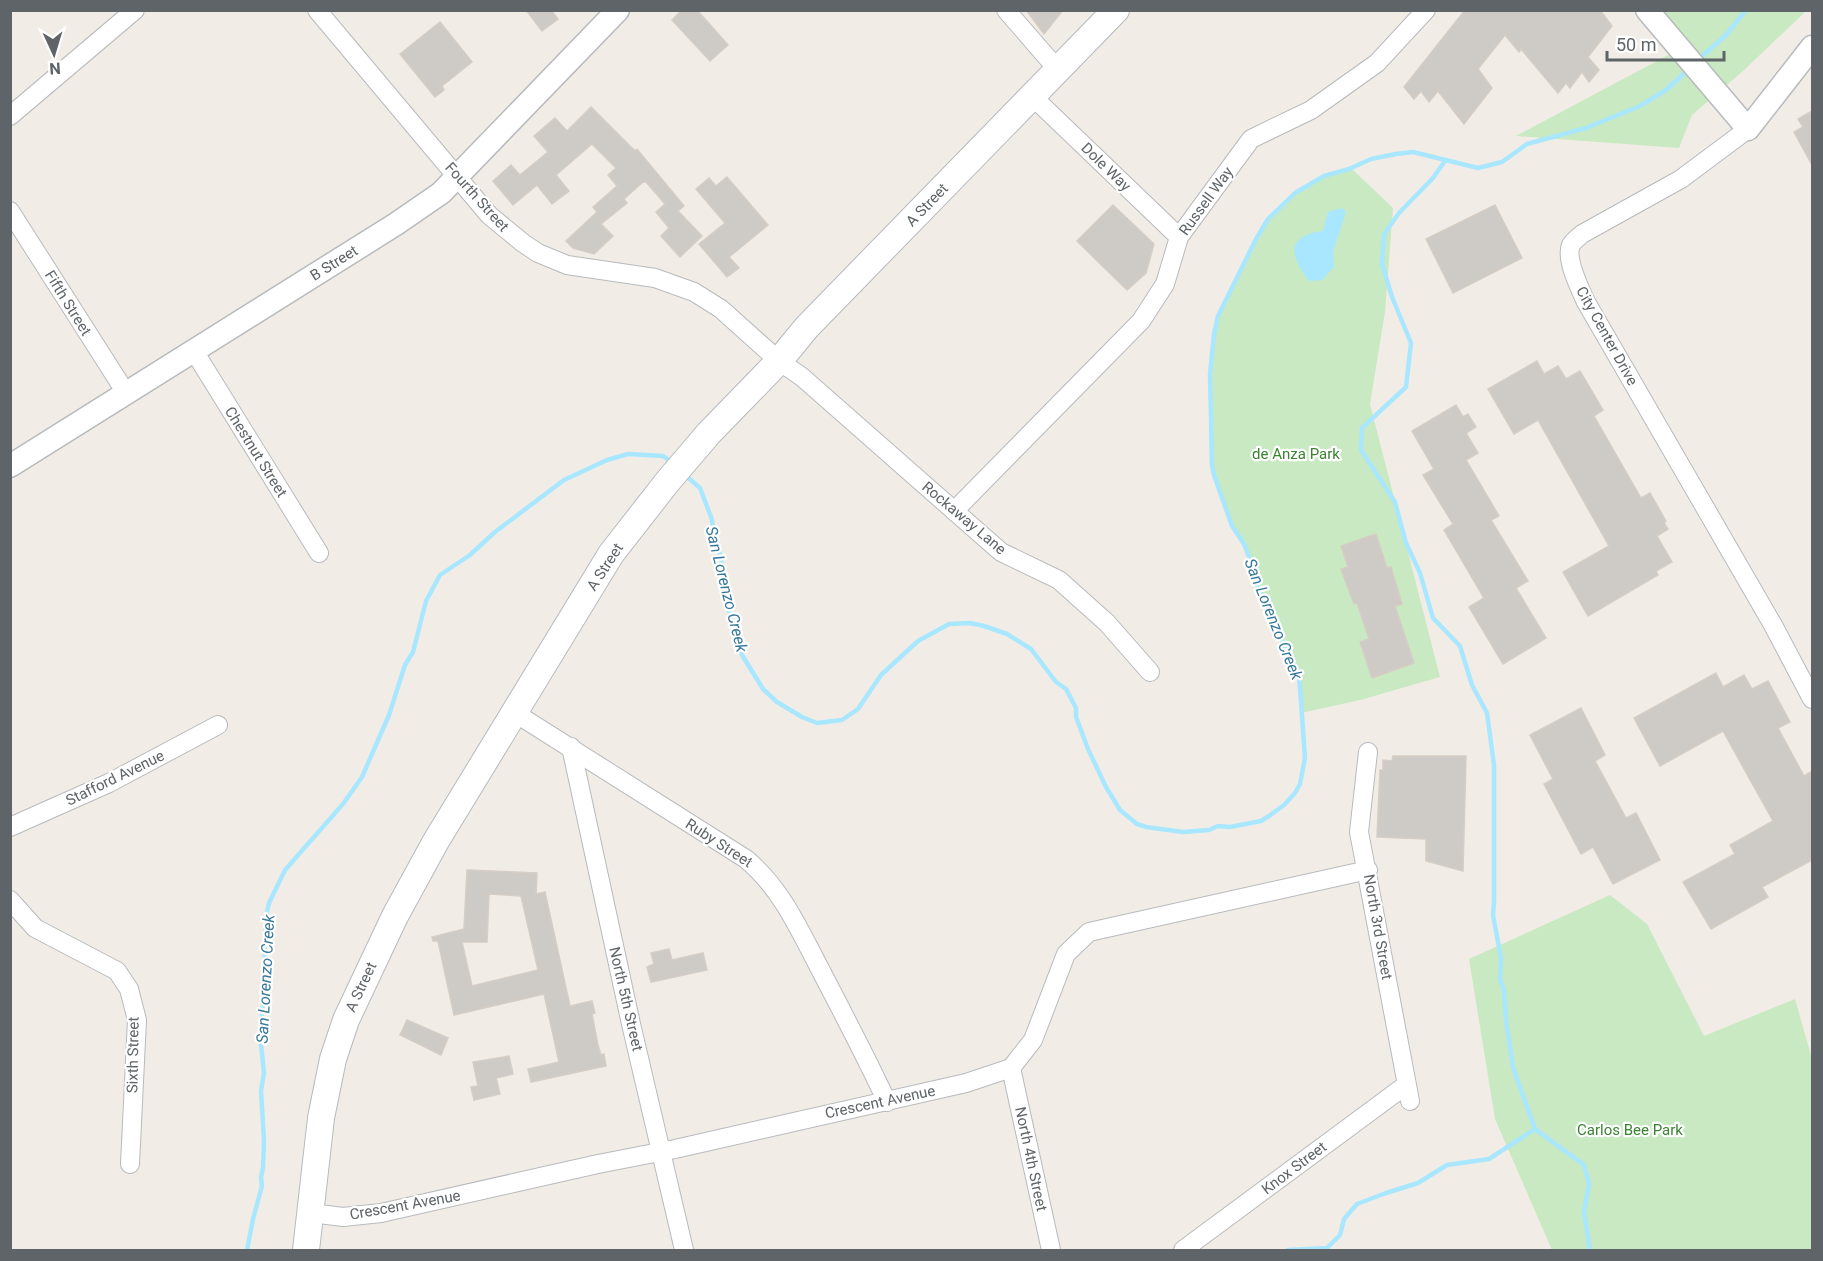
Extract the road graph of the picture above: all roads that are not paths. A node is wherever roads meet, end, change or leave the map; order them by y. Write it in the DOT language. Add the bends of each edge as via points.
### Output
graph roads {
  1 [pos="135,10"];
  2 [pos="317,10"];
  3 [pos="618,10"];
  4 [pos="1006,10"];
  5 [pos="1116,10"];
  6 [pos="1426,10"];
  7 [pos="1647,10"];
  8 [pos="1812,47"];
  9 [pos="1058,70"];
  10 [pos="1033,97"];
  11 [pos="10,116"];
  12 [pos="1748,129"];
  13 [pos="458,177"];
  14 [pos="10,212"];
  15 [pos="1179,237"];
  16 [pos="194,351"];
  17 [pos="779,361"];
  18 [pos="126,393"];
  19 [pos="10,466"];
  20 [pos="954,511"];
  21 [pos="319,553"];
  22 [pos="1150,672"];
  23 [pos="1812,699"];
  24 [pos="515,713"];
  25 [pos="218,725"];
  26 [pos="571,747"];
  27 [pos="1368,752"];
  28 [pos="10,827"];
  29 [pos="1368,870"];
  30 [pos="10,900"];
  31 [pos="1011,1068"];
  32 [pos="1408,1093"];
  33 [pos="887,1102"];
  34 [pos="662,1151"];
  35 [pos="130,1164"];
  36 [pos="312,1214"];
  37 [pos="306,1251"];
  38 [pos="684,1251"];
  39 [pos="1051,1251"];
  40 [pos="1183,1251"];
  1 -- 11 [label="street"];
  2 -- 13 [label="street, Fourth Street"];
  3 -- 13 [label="street, B Street"];
  4 -- 9 [label="street"];
  5 -- 9 [label="main road, A Street"];
  6 -- 15 [label="street, Russell Way" via="1377,63 1311,110 1251,139"];
  7 -- 12 [label="street"];
  8 -- 12 [label="street, City Center Drive"];
  9 -- 10 [label="main road, A Street"];
  10 -- 15 [label="street, Dole Way"];
  10 -- 17 [label="main road, A Street" via="807,327"];
  12 -- 23 [label="street, City Center Drive" via="1681,179 1582,234 1571,245 1570,256 1586,302"];
  13 -- 16 [label="street, B Street" via="402,220"];
  13 -- 17 [label="street, Fourth Street" via="501,227 538,253 567,265 655,278 694,292 721,309"];
  14 -- 18 [label="street, Fifth Street"];
  15 -- 20 [label="street, Russell Way" via="1165,284 1141,321"];
  16 -- 18 [label="street, B Street"];
  16 -- 21 [label="street, Chestnut Street"];
  17 -- 20 [label="street, Rockaway Lane"];
  17 -- 24 [label="main road, A Street" via="709,433 611,554"];
  18 -- 19 [label="street, B Street"];
  20 -- 22 [label="street, Rockaway Lane" via="1001,552 1059,580 1107,623"];
  24 -- 26 [label="street, Ruby Street"];
  24 -- 36 [label="main road, A Street" via="400,906 346,1020 324,1095"];
  25 -- 28 [label="street, Stafford Avenue" via="109,783"];
  26 -- 33 [label="street, Ruby Street" via="762,872 783,898"];
  26 -- 34 [label="street, North 5th Street"];
  27 -- 29 [label="street, North 3rd Street" via="1359,832"];
  29 -- 31 [label="street" via="1089,932 1066,954 1033,1040"];
  29 -- 32 [label="street, North 3rd Street"];
  30 -- 35 [label="street, Sixth Street" via="35,928 117,971 129,989 136,1020"];
  31 -- 33 [label="street, Crescent Avenue"];
  31 -- 39 [label="street, North 4th Street"];
  32 -- 40 [label="street, Knox Street"];
  33 -- 34 [label="street, Crescent Avenue"];
  34 -- 36 [label="street, Crescent Avenue" via="381,1213 344,1217"];
  34 -- 38 [label="street, North 5th Street"];
  36 -- 37 [label="main road, A Street"];
}
